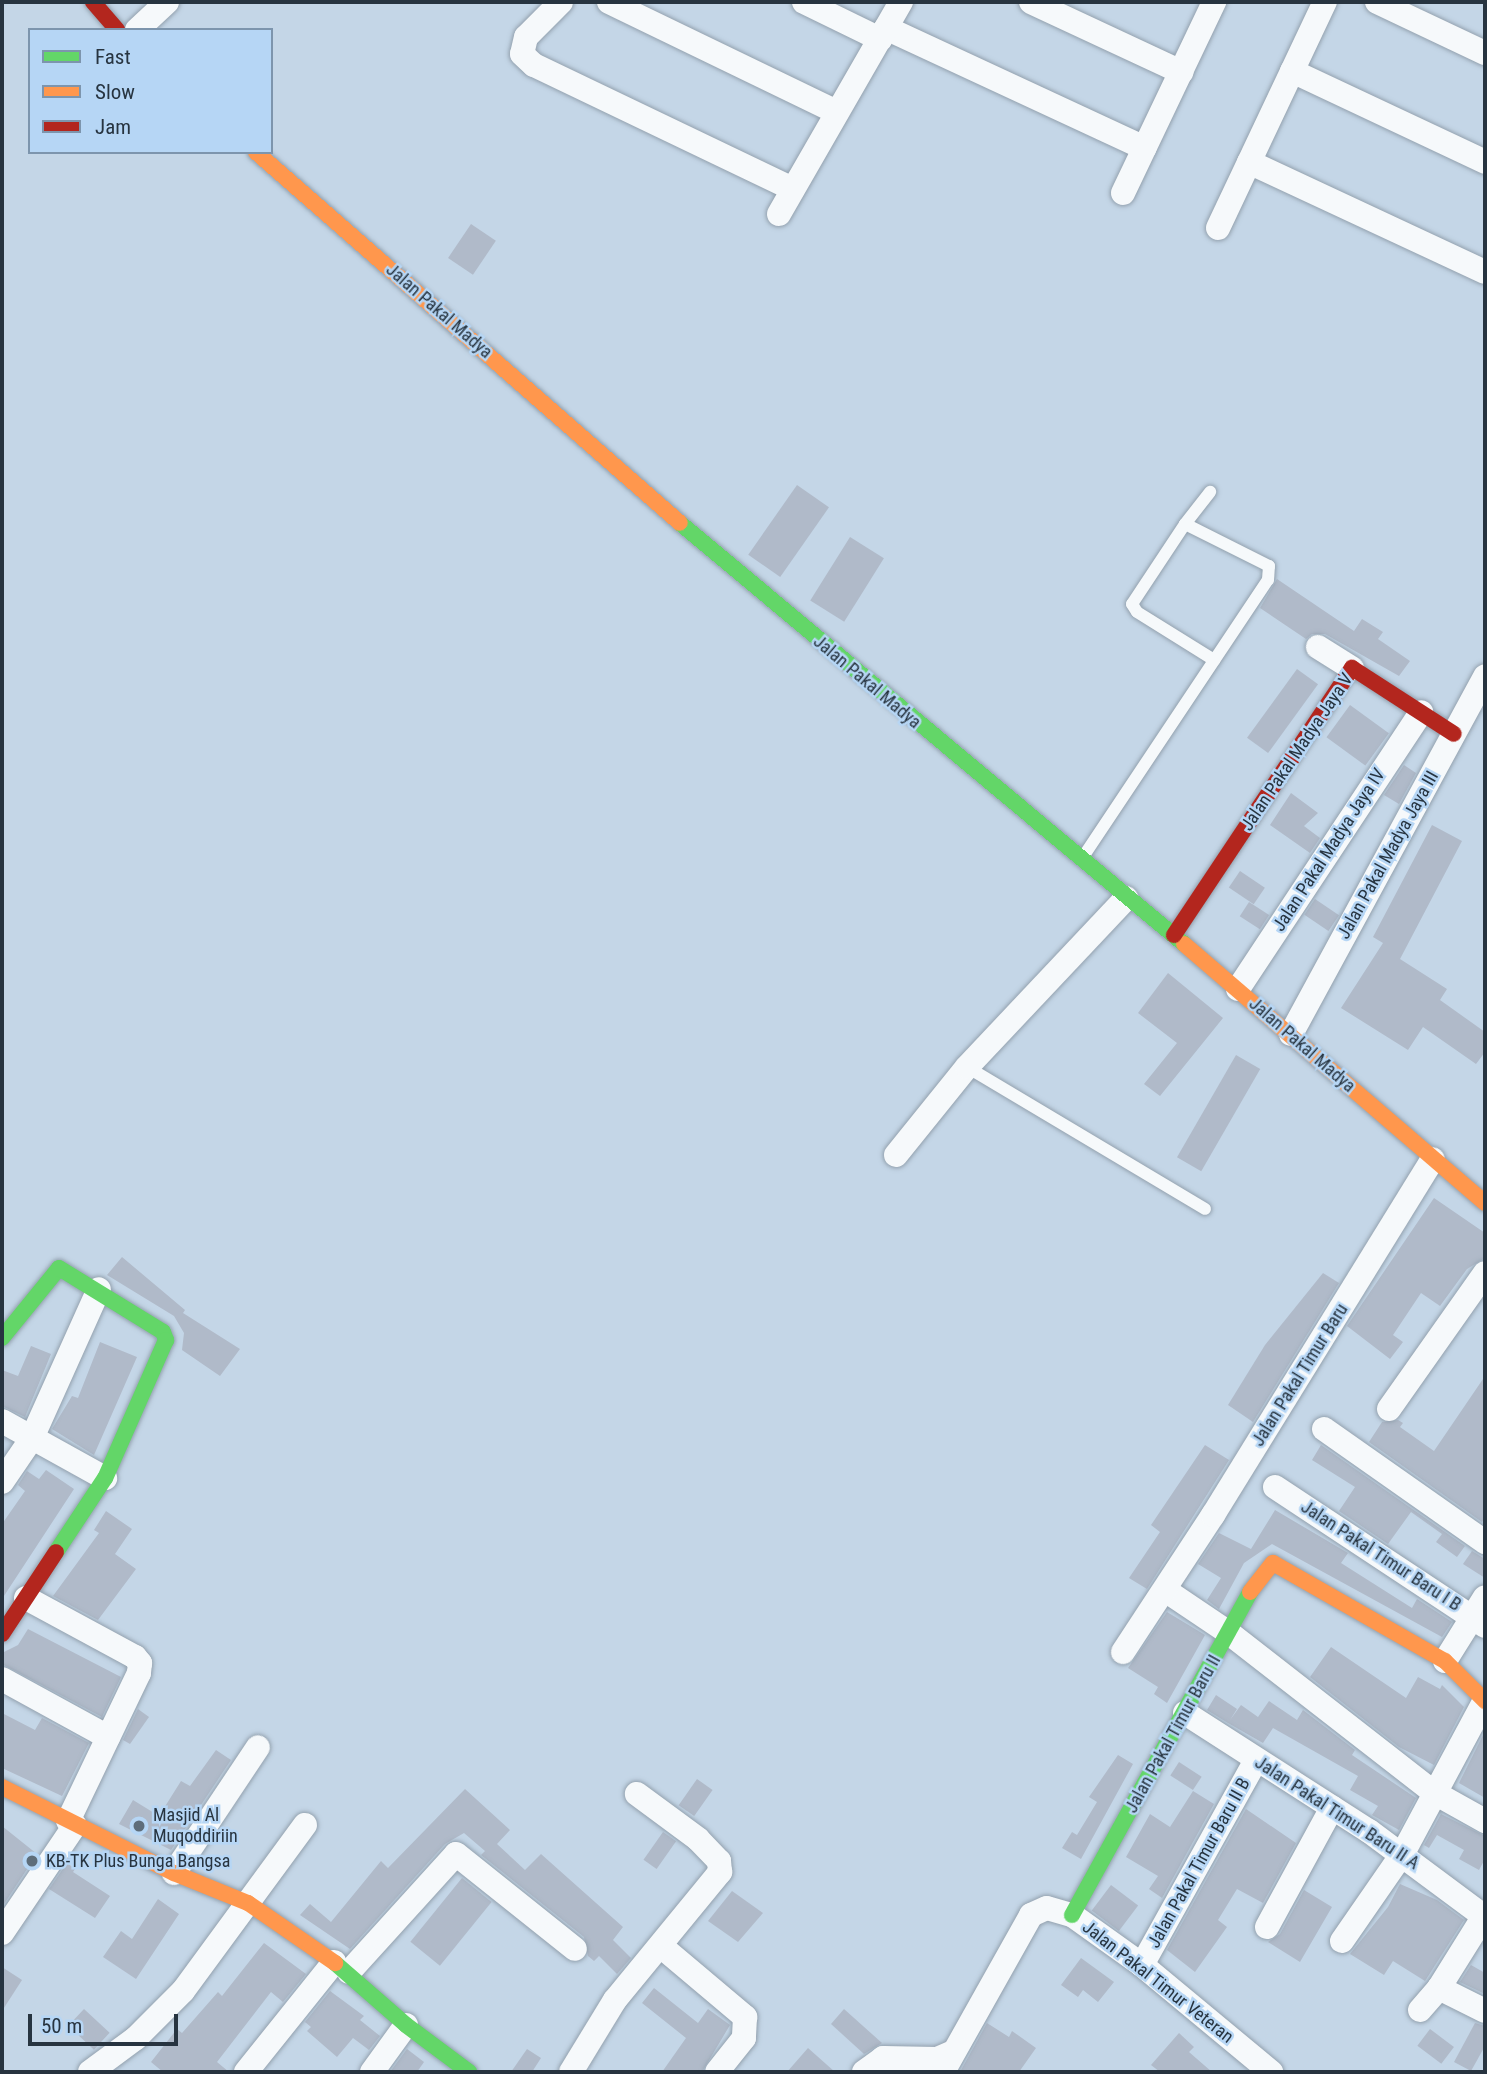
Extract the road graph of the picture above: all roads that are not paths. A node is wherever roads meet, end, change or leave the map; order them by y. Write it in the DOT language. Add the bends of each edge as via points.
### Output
graph roads {
  1 [pos="93,2"];
  2 [pos="167,2"];
  3 [pos="561,2"];
  4 [pos="609,2"];
  5 [pos="804,2"];
  6 [pos="901,2"];
  7 [pos="1031,2"];
  8 [pos="1214,2"];
  9 [pos="1325,2"];
  10 [pos="1377,2"];
  11 [pos="115,28"];
  12 [pos="139,28"];
  13 [pos="883,33"];
  14 [pos="1485,53"];
  15 [pos="1292,71"];
  16 [pos="1181,72"];
  17 [pos="838,113"];
  18 [pos="1145,148"];
  19 [pos="258,154"];
  20 [pos="1249,162"];
  21 [pos="1485,162"];
  22 [pos="793,189"];
  23 [pos="1124,193"];
  24 [pos="779,214"];
  25 [pos="1218,228"];
  26 [pos="1485,272"];
  27 [pos="1210,492"];
  28 [pos="1185,524"];
  29 [pos="1318,648"];
  30 [pos="1214,660"];
  31 [pos="1352,667"];
  32 [pos="1485,676"];
  33 [pos="1421,712"];
  34 [pos="1454,734"];
  35 [pos="1081,860"];
  36 [pos="1126,898"];
  37 [pos="1174,935"];
  38 [pos="1238,989"];
  39 [pos="1291,1034"];
  40 [pos="967,1067"];
  41 [pos="896,1155"];
  42 [pos="1433,1159"];
  43 [pos="1485,1203"];
  44 [pos="1205,1209"];
  45 [pos="1485,1273"];
  46 [pos="99,1289"];
  47 [pos="2,1338"];
  48 [pos="1389,1409"];
  49 [pos="2,1420"];
  50 [pos="1324,1429"];
  51 [pos="32,1438"];
  52 [pos="105,1478"];
  53 [pos="2,1482"];
  54 [pos="1275,1487"];
  55 [pos="1485,1542"];
  56 [pos="1165,1590"];
  57 [pos="26,1598"];
  58 [pos="1481,1613"];
  59 [pos="1228,1633"];
  60 [pos="2,1634"];
  61 [pos="1123,1652"];
  62 [pos="1445,1661"];
  63 [pos="2,1679"];
  64 [pos="1485,1701"];
  65 [pos="1185,1713"];
  66 [pos="108,1737"];
  67 [pos="258,1747"];
  68 [pos="1256,1760"];
  69 [pos="2,1787"];
  70 [pos="1433,1792"];
  71 [pos="637,1794"];
  72 [pos="1332,1808"];
  73 [pos="1485,1821"];
  74 [pos="71,1823"];
  75 [pos="305,1825"];
  76 [pos="1403,1853"];
  77 [pos="174,1873"];
  78 [pos="248,1903"];
  79 [pos="1072,1915"];
  80 [pos="1485,1916"];
  81 [pos="1267,1927"];
  82 [pos="2,1933"];
  83 [pos="1342,1941"];
  84 [pos="662,1947"];
  85 [pos="575,1949"];
  86 [pos="1142,1965"];
  87 [pos="341,1967"];
  88 [pos="1439,1988"];
  89 [pos="1420,2010"];
  90 [pos="1485,2011"];
  91 [pos="406,2025"];
  92 [pos="947,2062"];
  93 [pos="466,2071"];
  94 [pos="90,2072"];
  95 [pos="246,2072"];
  96 [pos="372,2072"];
  97 [pos="571,2072"];
  98 [pos="717,2072"];
  99 [pos="864,2072"];
  100 [pos="1271,2072"];
  1 -- 11 [label="street"];
  2 -- 12 [label="street"];
  3 -- 22 [label="street" via="526,37 522,54 534,65"];
  4 -- 17 [label="street"];
  5 -- 13 [label="street"];
  6 -- 13 [label="street"];
  7 -- 16 [label="street"];
  8 -- 16 [label="street"];
  9 -- 15 [label="street"];
  10 -- 14 [label="street"];
  13 -- 17 [label="street"];
  13 -- 18 [label="street"];
  15 -- 20 [label="street"];
  15 -- 21 [label="street"];
  16 -- 18 [label="street"];
  17 -- 22 [label="street"];
  18 -- 23 [label="street"];
  19 -- 35 [label="street, Jalan Pakal Madya" via="770,602"];
  20 -- 25 [label="street"];
  20 -- 26 [label="street"];
  22 -- 24 [label="street"];
  27 -- 28 [label="lane"];
  28 -- 30 [label="lane" via="1132,604"];
  28 -- 30 [label="lane" via="1269,566 1268,580"];
  29 -- 31 [label="street"];
  30 -- 35 [label="lane"];
  31 -- 33 [label="street, Jalan Pakal Madya Jaya V"];
  31 -- 37 [label="street, Jalan Pakal Madya Jaya V"];
  32 -- 34 [label="street, Jalan Pakal Madya Jaya III"];
  33 -- 34 [label="street, Jalan Pakal Madya Jaya V"];
  33 -- 38 [label="street, Jalan Pakal Madya Jaya IV"];
  34 -- 39 [label="street, Jalan Pakal Madya Jaya III"];
  35 -- 36 [label="street, Jalan Pakal Madya"];
  36 -- 37 [label="street, Jalan Pakal Madya"];
  36 -- 40 [label="street"];
  37 -- 38 [label="street, Jalan Pakal Madya"];
  38 -- 39 [label="street, Jalan Pakal Madya"];
  39 -- 42 [label="street, Jalan Pakal Madya"];
  40 -- 41 [label="street"];
  40 -- 44 [label="lane"];
  42 -- 43 [label="street, Jalan Pakal Madya"];
  42 -- 56 [label="street, Jalan Pakal Timur Baru"];
  45 -- 48 [label="street"];
  46 -- 47 [label="street" via="64,1269 54,1269"];
  46 -- 51 [label="street"];
  46 -- 52 [label="street" via="163,1332 166,1340"];
  49 -- 51 [label="street"];
  50 -- 55 [label="street"];
  51 -- 52 [label="street"];
  51 -- 53 [label="street"];
  52 -- 57 [label="street"];
  54 -- 58 [label="street, Jalan Pakal Timur Baru I B"];
  56 -- 59 [label="street"];
  56 -- 61 [label="street, Jalan Pakal Timur Baru"];
  57 -- 60 [label="street"];
  57 -- 66 [label="street" via="138,1660 139,1673"];
  58 -- 62 [label="street"];
  59 -- 62 [label="street, Jalan Pakal Timur Baru II" via="1261,1573 1273,1563"];
  59 -- 65 [label="street, Jalan Pakal Timur Baru II"];
  59 -- 70 [label="street"];
  62 -- 64 [label="street"];
  63 -- 66 [label="street"];
  64 -- 70 [label="street"];
  65 -- 68 [label="street, Jalan Pakal Timur Baru II A"];
  65 -- 79 [label="street, Jalan Pakal Timur Baru II"];
  66 -- 74 [label="street"];
  67 -- 77 [label="street"];
  68 -- 72 [label="street, Jalan Pakal Timur Baru II A"];
  68 -- 86 [label="street, Jalan Pakal Timur Baru II B"];
  69 -- 74 [label="street"];
  70 -- 73 [label="street"];
  70 -- 76 [label="street"];
  71 -- 84 [label="street" via="698,1839 721,1867"];
  72 -- 76 [label="street, Jalan Pakal Timur Baru II A"];
  72 -- 81 [label="street"];
  74 -- 77 [label="street"];
  74 -- 82 [label="street"];
  75 -- 78 [label="street"];
  76 -- 80 [label="street, Jalan Pakal Timur Baru II A"];
  76 -- 83 [label="street"];
  77 -- 78 [label="street"];
  78 -- 87 [label="street"];
  78 -- 94 [label="street" via="183,1992 136,2038"];
  79 -- 86 [label="street, Jalan Pakal Timur Veteran"];
  79 -- 92 [label="street, Jalan Pakal Timur Veteran" via="1047,1908 1031,1915"];
  80 -- 88 [label="street"];
  84 -- 97 [label="street" via="615,2000"];
  84 -- 98 [label="street" via="745,2017 744,2038"];
  85 -- 87 [label="street" via="456,1854"];
  86 -- 100 [label="street, Jalan Pakal Timur Veteran"];
  87 -- 91 [label="street"];
  87 -- 95 [label="street"];
  88 -- 89 [label="street"];
  88 -- 90 [label="street"];
  91 -- 93 [label="street"];
  91 -- 96 [label="street"];
  92 -- 99 [label="street" via="883,2058"];
}
